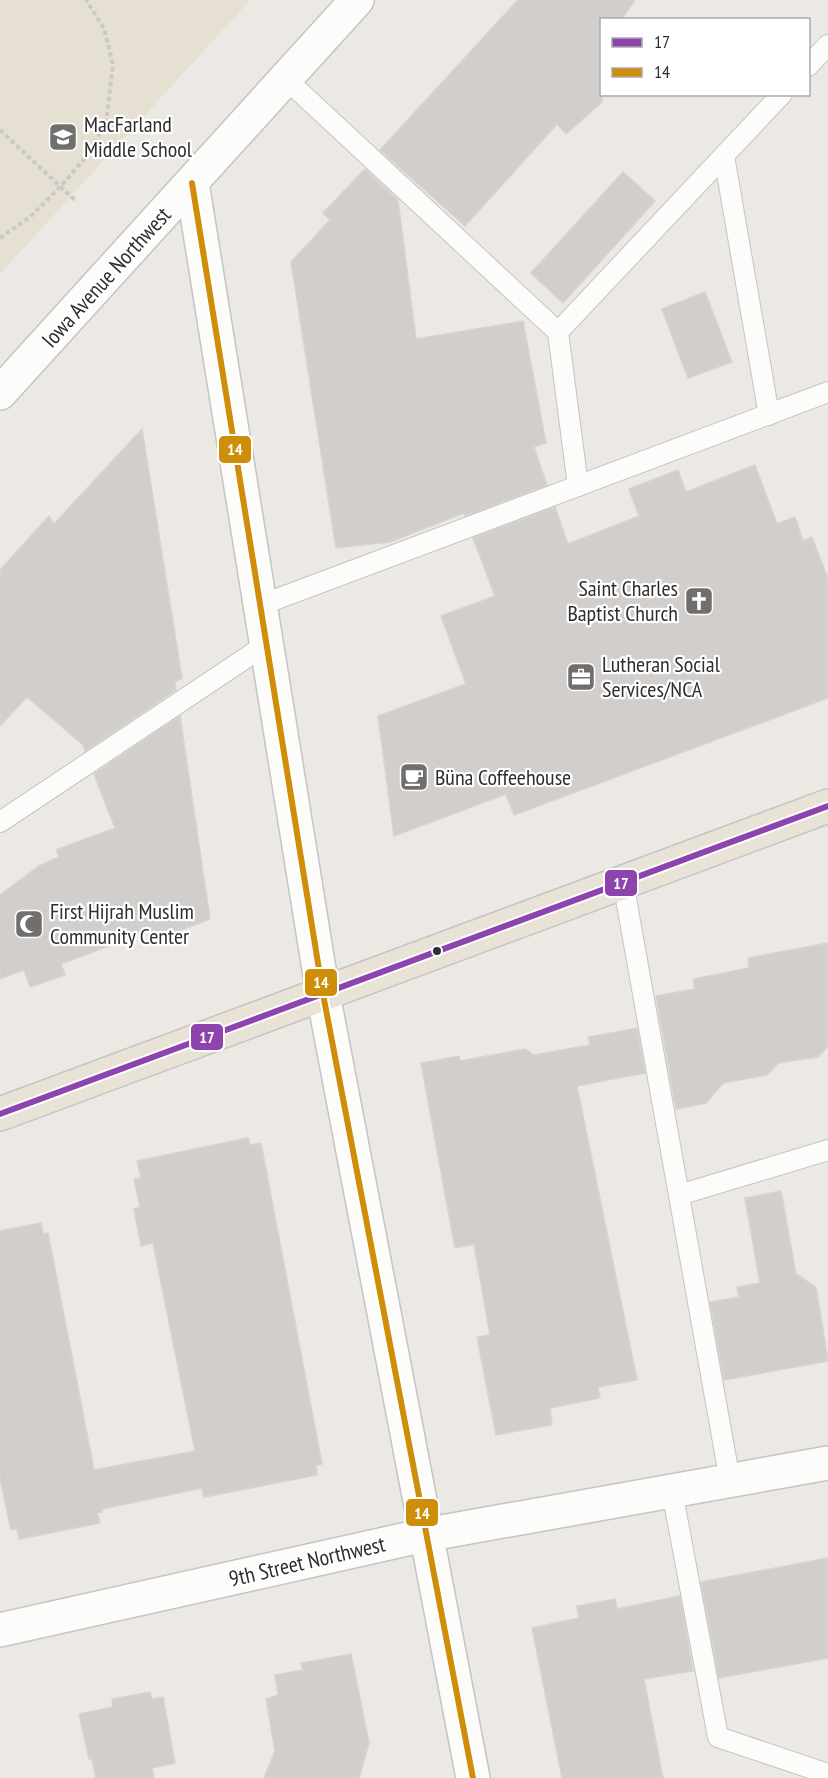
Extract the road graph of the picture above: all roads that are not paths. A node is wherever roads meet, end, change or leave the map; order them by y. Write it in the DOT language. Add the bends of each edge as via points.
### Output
graph roads {
  1 [pos="357,0"];
  2 [pos="828,45"];
  3 [pos="810,64"];
  4 [pos="286,79"];
  5 [pos="780,96"];
  6 [pos="724,156"];
  7 [pos="192,183"];
  8 [pos="558,332"];
  9 [pos="828,392"];
  10 [pos="0,393"];
  11 [pos="769,415"];
  12 [pos="578,486"];
  13 [pos="261,605"];
  14 [pos="267,644"];
  15 [pos="828,806"];
  16 [pos="0,822"];
  17 [pos="623,882"];
  18 [pos="323,994"];
  19 [pos="0,1114"];
  20 [pos="828,1150"];
  21 [pos="679,1195"];
  22 [pos="828,1463"];
  23 [pos="730,1481"];
  24 [pos="672,1491"];
  25 [pos="425,1535"];
  26 [pos="0,1630"];
  27 [pos="828,1774"];
  28 [pos="473,1778"];
  1 -- 4 [label="street, Iowa Avenue Northwest"];
  2 -- 3 [label="lane"];
  4 -- 7 [label="street, Iowa Avenue Northwest"];
  4 -- 8 [label="lane"];
  5 -- 6 [label="lane"];
  6 -- 8 [label="lane"];
  6 -- 11 [label="lane"];
  7 -- 10 [label="street, Iowa Avenue Northwest"];
  7 -- 13 [label="street"];
  8 -- 12 [label="lane"];
  9 -- 11 [label="lane"];
  11 -- 12 [label="lane"];
  12 -- 13 [label="lane"];
  13 -- 14 [label="street"];
  14 -- 16 [label="lane"];
  14 -- 18 [label="street"];
  15 -- 17 [label="highway"];
  17 -- 18 [label="highway"];
  17 -- 21 [label="lane"];
  18 -- 19 [label="highway"];
  18 -- 25 [label="street"];
  20 -- 21 [label="lane"];
  21 -- 23 [label="lane"];
  22 -- 23 [label="street, 9th Street Northwest"];
  23 -- 24 [label="street, 9th Street Northwest"];
  24 -- 25 [label="street, 9th Street Northwest"];
  24 -- 27 [label="lane" via="718,1737"];
  25 -- 26 [label="street, 9th Street Northwest"];
  25 -- 28 [label="street"];
}
